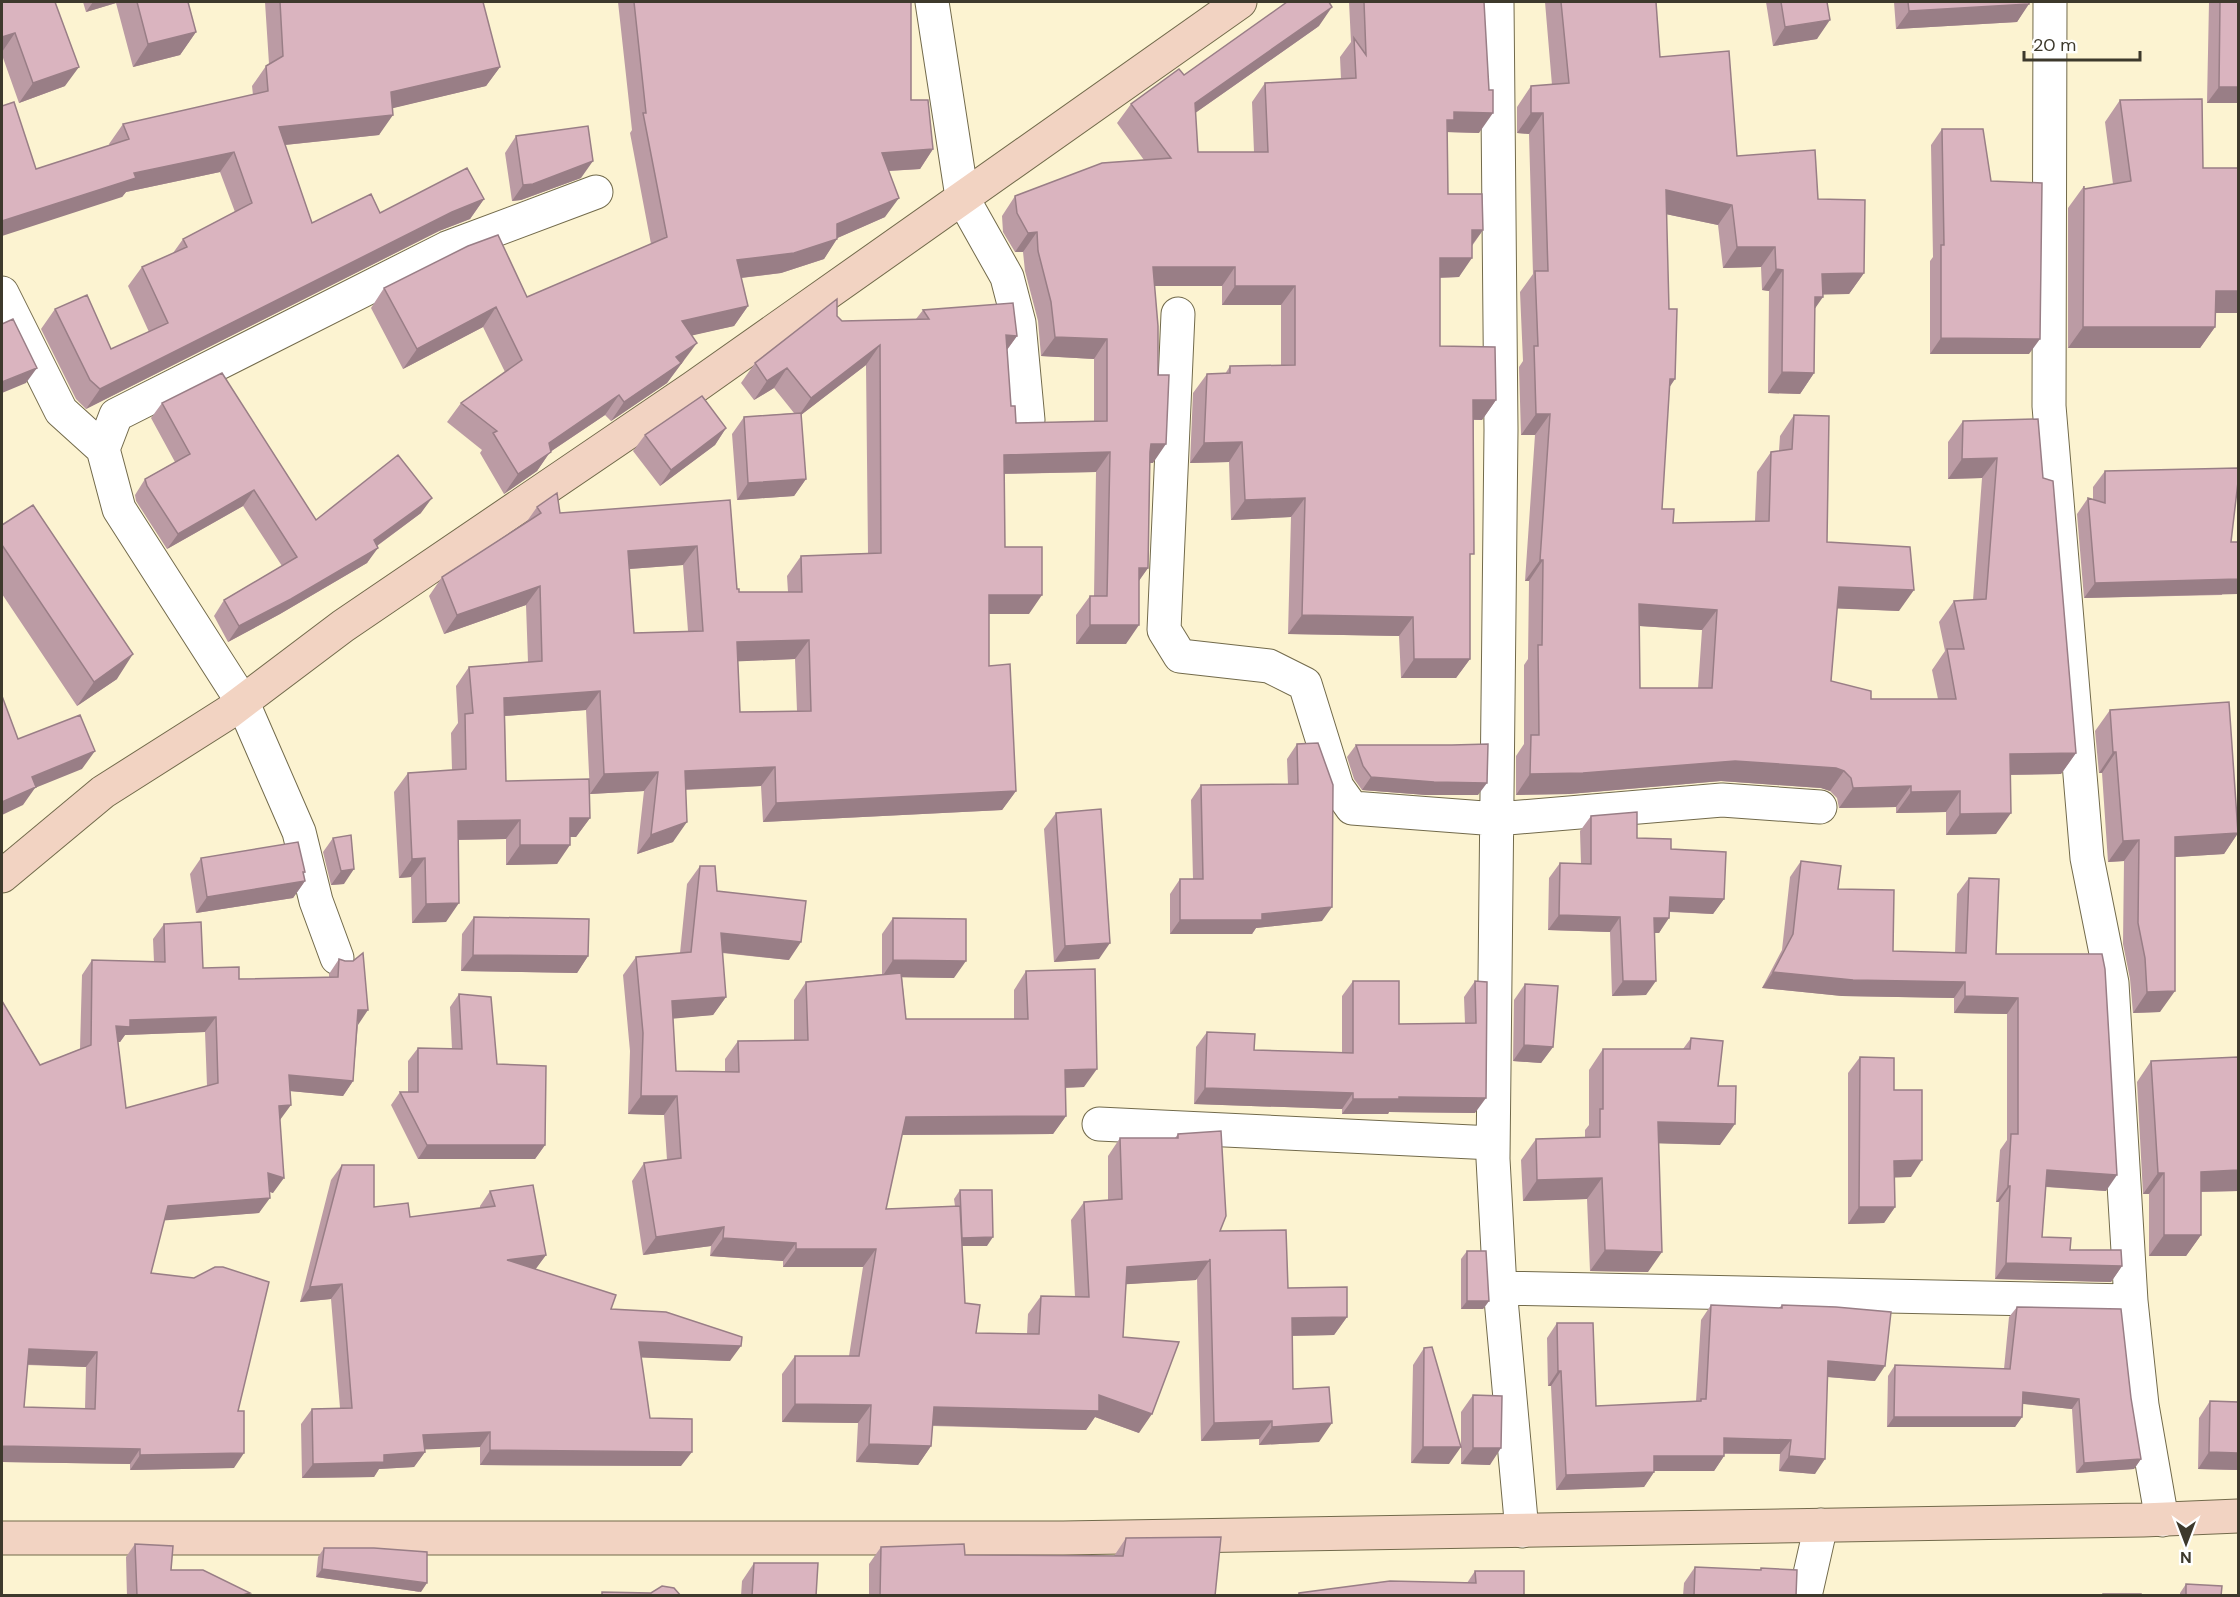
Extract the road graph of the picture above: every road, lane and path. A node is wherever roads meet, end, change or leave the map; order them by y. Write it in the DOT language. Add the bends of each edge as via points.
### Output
graph roads {
  1 [pos="932,2"];
  2 [pos="1240,2"];
  3 [pos="1497,2"];
  4 [pos="2050,2"];
  5 [pos="596,192"];
  6 [pos="962,197"];
  7 [pos="2,293"];
  8 [pos="1178,314"];
  9 [pos="1028,420"];
  10 [pos="103,449"];
  11 [pos="242,701"];
  12 [pos="1820,807"];
  13 [pos="1497,819"];
  14 [pos="2,876"];
  15 [pos="337,958"];
  16 [pos="1099,1124"];
  17 [pos="1493,1143"];
  18 [pos="1500,1288"];
  19 [pos="2131,1301"];
  20 [pos="2238,1516"];
  21 [pos="2162,1520"];
  22 [pos="1821,1526"];
  23 [pos="1522,1531"];
  24 [pos="2,1538"];
  25 [pos="1805,1596"];
  1 -- 6 [label="street"];
  2 -- 6 [label="main road"];
  3 -- 13 [label="street" via="1501,430"];
  4 -- 19 [label="street" via="2049,406 2087,858 2112,983"];
  5 -- 10 [label="street" via="447,248 116,414"];
  6 -- 9 [label="street" via="1007,277 1019,323"];
  6 -- 11 [label="main road"];
  7 -- 10 [label="street" via="61,411"];
  8 -- 13 [label="street" via="1164,630 1180,656 1269,666 1305,684 1337,787 1352,808"];
  10 -- 11 [label="street" via="119,509"];
  11 -- 14 [label="main road" via="103,792"];
  11 -- 15 [label="street" via="299,832 316,902"];
  12 -- 13 [label="street" via="1722,801"];
  13 -- 17 [label="street"];
  16 -- 17 [label="street"];
  17 -- 18 [label="street"];
  18 -- 19 [label="street"];
  18 -- 23 [label="street"];
  19 -- 21 [label="street" via="2142,1405"];
  20 -- 21 [label="main road"];
  21 -- 22 [label="main road"];
  22 -- 23 [label="main road"];
  22 -- 25 [label="street"];
  23 -- 24 [label="main road" via="1063,1538"];
}
